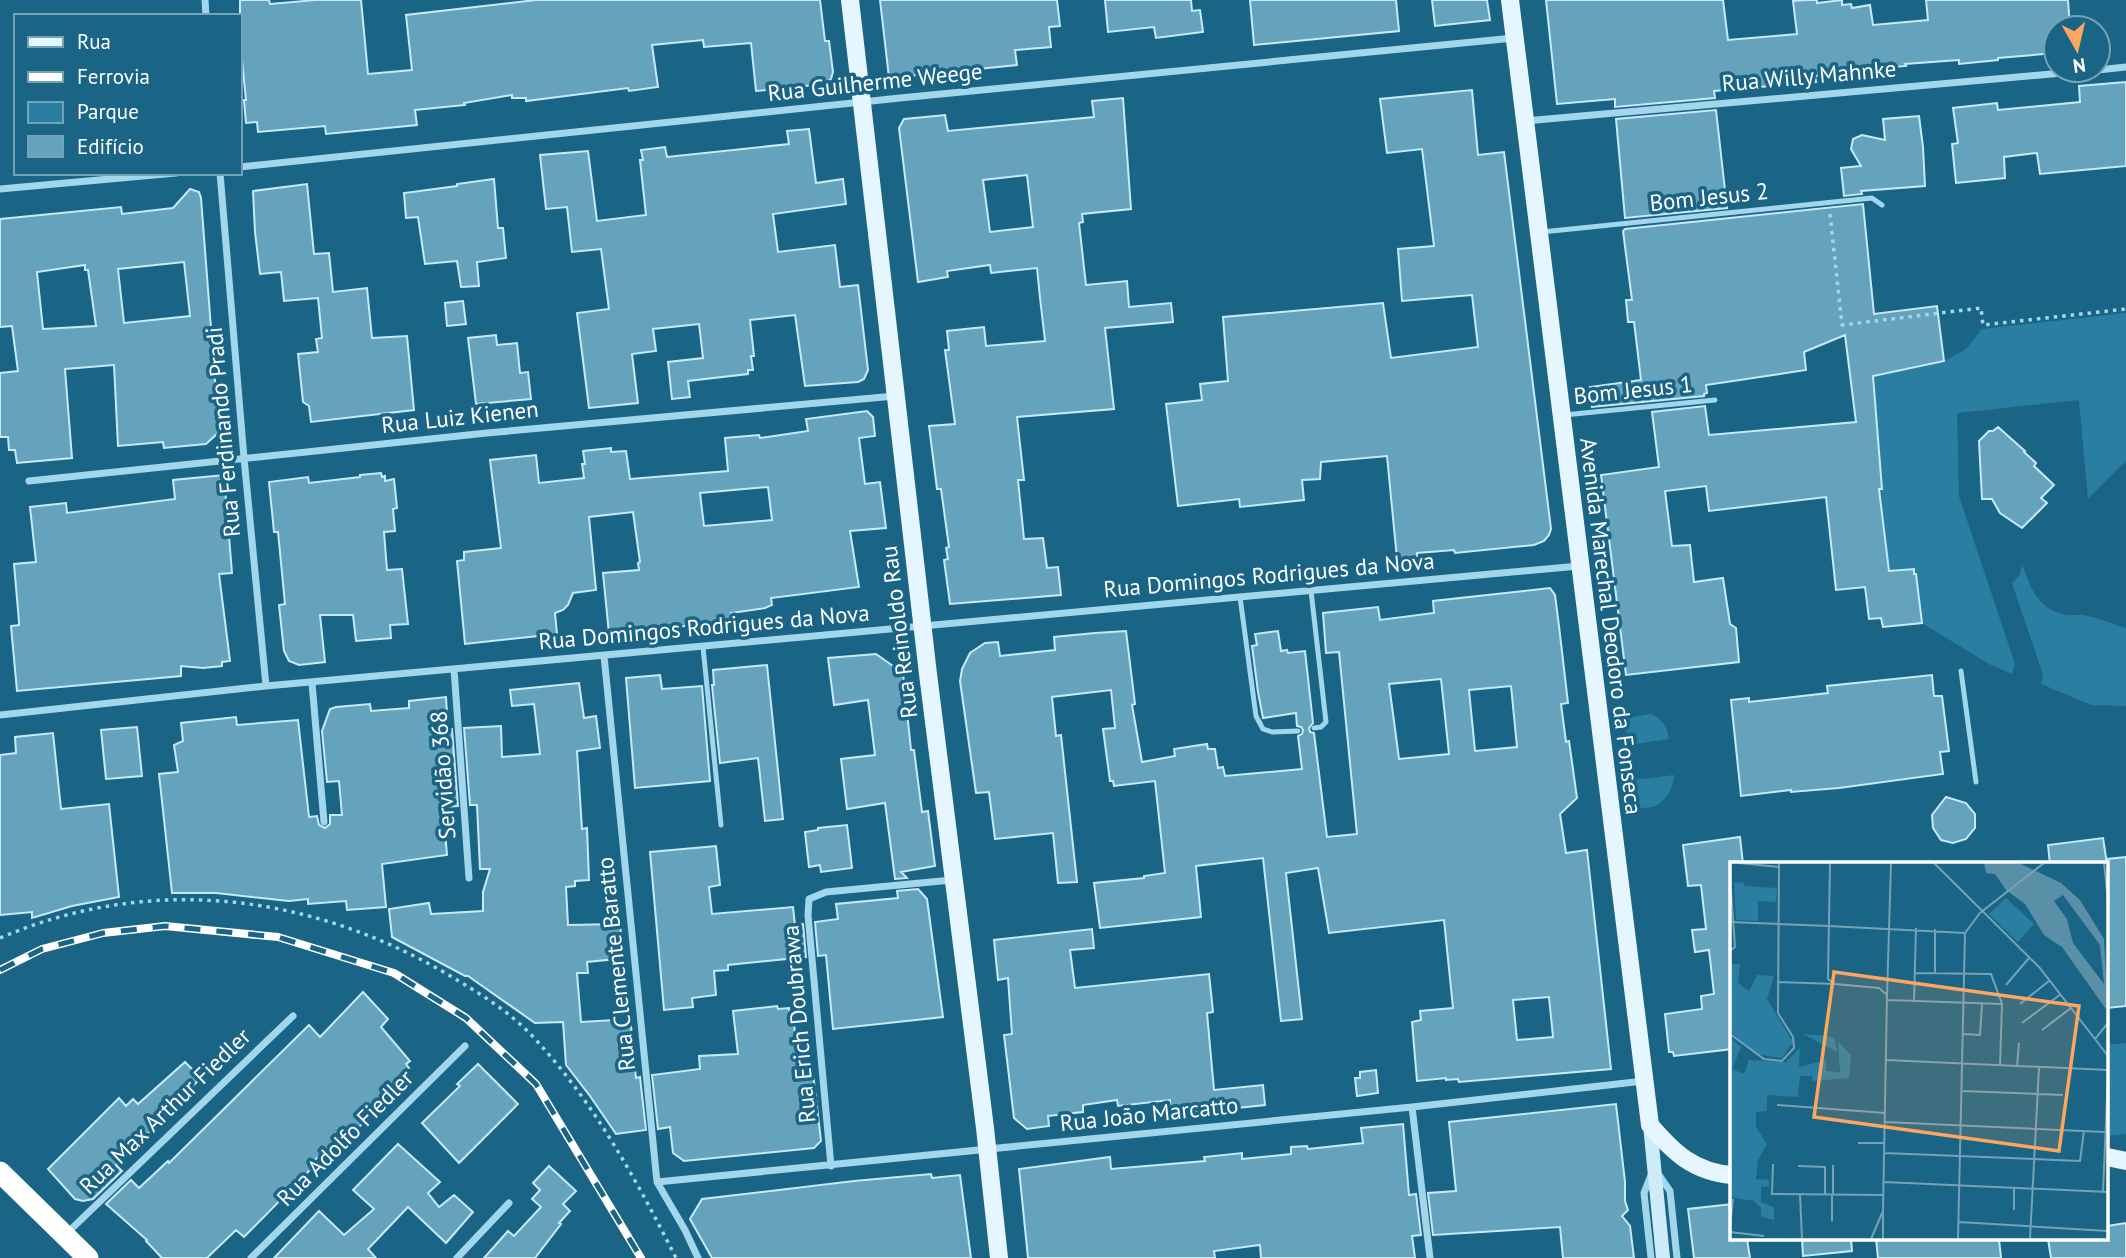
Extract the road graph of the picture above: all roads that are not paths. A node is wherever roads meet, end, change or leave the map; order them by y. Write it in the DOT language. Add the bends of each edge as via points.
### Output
graph roads {
  1 [pos="850,0"];
  2 [pos="1510,0"];
  3 [pos="1515,38"];
  4 [pos="2042,75"];
  5 [pos="863,103"];
  6 [pos="1525,121"];
  7 [pos="242,167"];
  8 [pos="154,175"];
  9 [pos="220,175"];
  10 [pos="0,189"];
  11 [pos="1882,205"];
  12 [pos="1538,232"];
  13 [pos="897,396"];
  14 [pos="1712,400"];
  15 [pos="1561,415"];
  16 [pos="244,458"];
  17 [pos="29,481"];
  18 [pos="1579,566"];
  19 [pos="1311,591"];
  20 [pos="1240,597"];
  21 [pos="922,626"];
  22 [pos="703,647"];
  23 [pos="604,656"];
  24 [pos="454,669"];
  25 [pos="1961,671"];
  26 [pos="312,683"];
  27 [pos="266,687"];
  28 [pos="0,715"];
  29 [pos="1314,728"];
  30 [pos="1297,731"];
  31 [pos="1976,782"];
  32 [pos="324,822"];
  33 [pos="721,825"];
  34 [pos="469,878"];
  35 [pos="953,880"];
  36 [pos="293,1016"];
  37 [pos="466,1046"];
  38 [pos="1644,1082"];
  39 [pos="1412,1107"];
  40 [pos="1650,1125"];
  41 [pos="987,1150"];
  42 [pos="2114,1156"];
  43 [pos="2126,1161"];
  44 [pos="831,1166"];
  45 [pos="1654,1168"];
  46 [pos="0,1172"];
  47 [pos="1730,1175"];
  48 [pos="657,1182"];
  49 [pos="509,1203"];
  50 [pos="65,1235"];
  51 [pos="88,1258"];
  52 [pos="251,1258"];
  53 [pos="457,1258"];
  54 [pos="698,1258"];
  55 [pos="999,1258"];
  56 [pos="1430,1258"];
  57 [pos="1651,1258"];
  58 [pos="1663,1258"];
  59 [pos="1677,1258"];
  1 -- 5 [label="main road, Rua Reinoldo Rau"];
  2 -- 3 [label="main road, Avenida Marechal Deodoro da Fonseca"];
  3 -- 5 [label="street, Rua Guilherme Weege"];
  3 -- 6 [label="main road, Avenida Marechal Deodoro da Fonseca"];
  4 -- 6 [label="street, Rua Willy Mahnke"];
  5 -- 7 [label="street, Rua Guilherme Weege"];
  5 -- 13 [label="main road, Rua Reinoldo Rau"];
  6 -- 12 [label="main road, Avenida Marechal Deodoro da Fonseca"];
  8 -- 10 [label="street"];
  9 -- 16 [label="street, Rua Ferdinando Pradi"];
  11 -- 12 [label="lane, Bom Jesus 2" via="1872,198"];
  12 -- 15 [label="main road, Avenida Marechal Deodoro da Fonseca"];
  13 -- 16 [label="street, Rua Luiz Kienen"];
  13 -- 21 [label="main road, Rua Reinoldo Rau"];
  14 -- 15 [label="lane, Bom Jesus 1"];
  15 -- 18 [label="main road, Avenida Marechal Deodoro da Fonseca"];
  16 -- 17 [label="street, Rua Luiz Kienen"];
  16 -- 27 [label="street, Rua Ferdinando Pradi"];
  18 -- 19 [label="street, Rua Domingos Rodrigues da Nova"];
  18 -- 38 [label="main road, Avenida Marechal Deodoro da Fonseca"];
  19 -- 20 [label="street, Rua Domingos Rodrigues da Nova"];
  19 -- 29 [label="lane" via="1326,722"];
  20 -- 21 [label="street, Rua Domingos Rodrigues da Nova"];
  20 -- 30 [label="lane" via="1255,716 1262,729"];
  21 -- 22 [label="street, Rua Domingos Rodrigues da Nova"];
  21 -- 35 [label="main road, Rua Reinoldo Rau"];
  22 -- 23 [label="street, Rua Domingos Rodrigues da Nova"];
  22 -- 33 [label="lane"];
  23 -- 24 [label="street, Rua Domingos Rodrigues da Nova"];
  23 -- 48 [label="street, Rua Clemente Baratto"];
  24 -- 26 [label="street, Rua Domingos Rodrigues da Nova"];
  24 -- 34 [label="street, Servidão 368"];
  25 -- 31 [label="lane"];
  26 -- 27 [label="street, Rua Domingos Rodrigues da Nova"];
  26 -- 32 [label="street"];
  27 -- 28 [label="street, Rua Domingos Rodrigues da Nova"];
  35 -- 41 [label="main road, Rua Reinoldo Rau"];
  35 -- 44 [label="street, Rua Erich Doubrawa" via="825,892 809,899"];
  36 -- 50 [label="street, Rua Max Arthur Fiedler"];
  37 -- 52 [label="street, Rua Adolfo Fiedler"];
  38 -- 39 [label="street, Rua João Marcatto"];
  38 -- 40 [label="main road, Avenida Marechal Deodoro da Fonseca"];
  39 -- 41 [label="street, Rua João Marcatto"];
  39 -- 56 [label="street"];
  40 -- 45 [label="street, Avenida Marechal Deodoro da Fonseca"];
  40 -- 47 [label="main road" via="1671,1150 1700,1169"];
  41 -- 44 [label="street, Rua João Marcatto"];
  41 -- 55 [label="main road, Rua Reinoldo Rau"];
  42 -- 43 [label="main road"];
  44 -- 48 [label="street, Rua João Marcatto"];
  45 -- 57 [label="street" via="1644,1193"];
  45 -- 58 [label="street, Avenida Marechal Deodoro da Fonseca"];
  45 -- 59 [label="street" via="1670,1191"];
  46 -- 50 [label="highway"];
  48 -- 54 [label="street, Rua Clemente Baratto"];
  49 -- 53 [label="street"];
  50 -- 51 [label="highway"];
}
